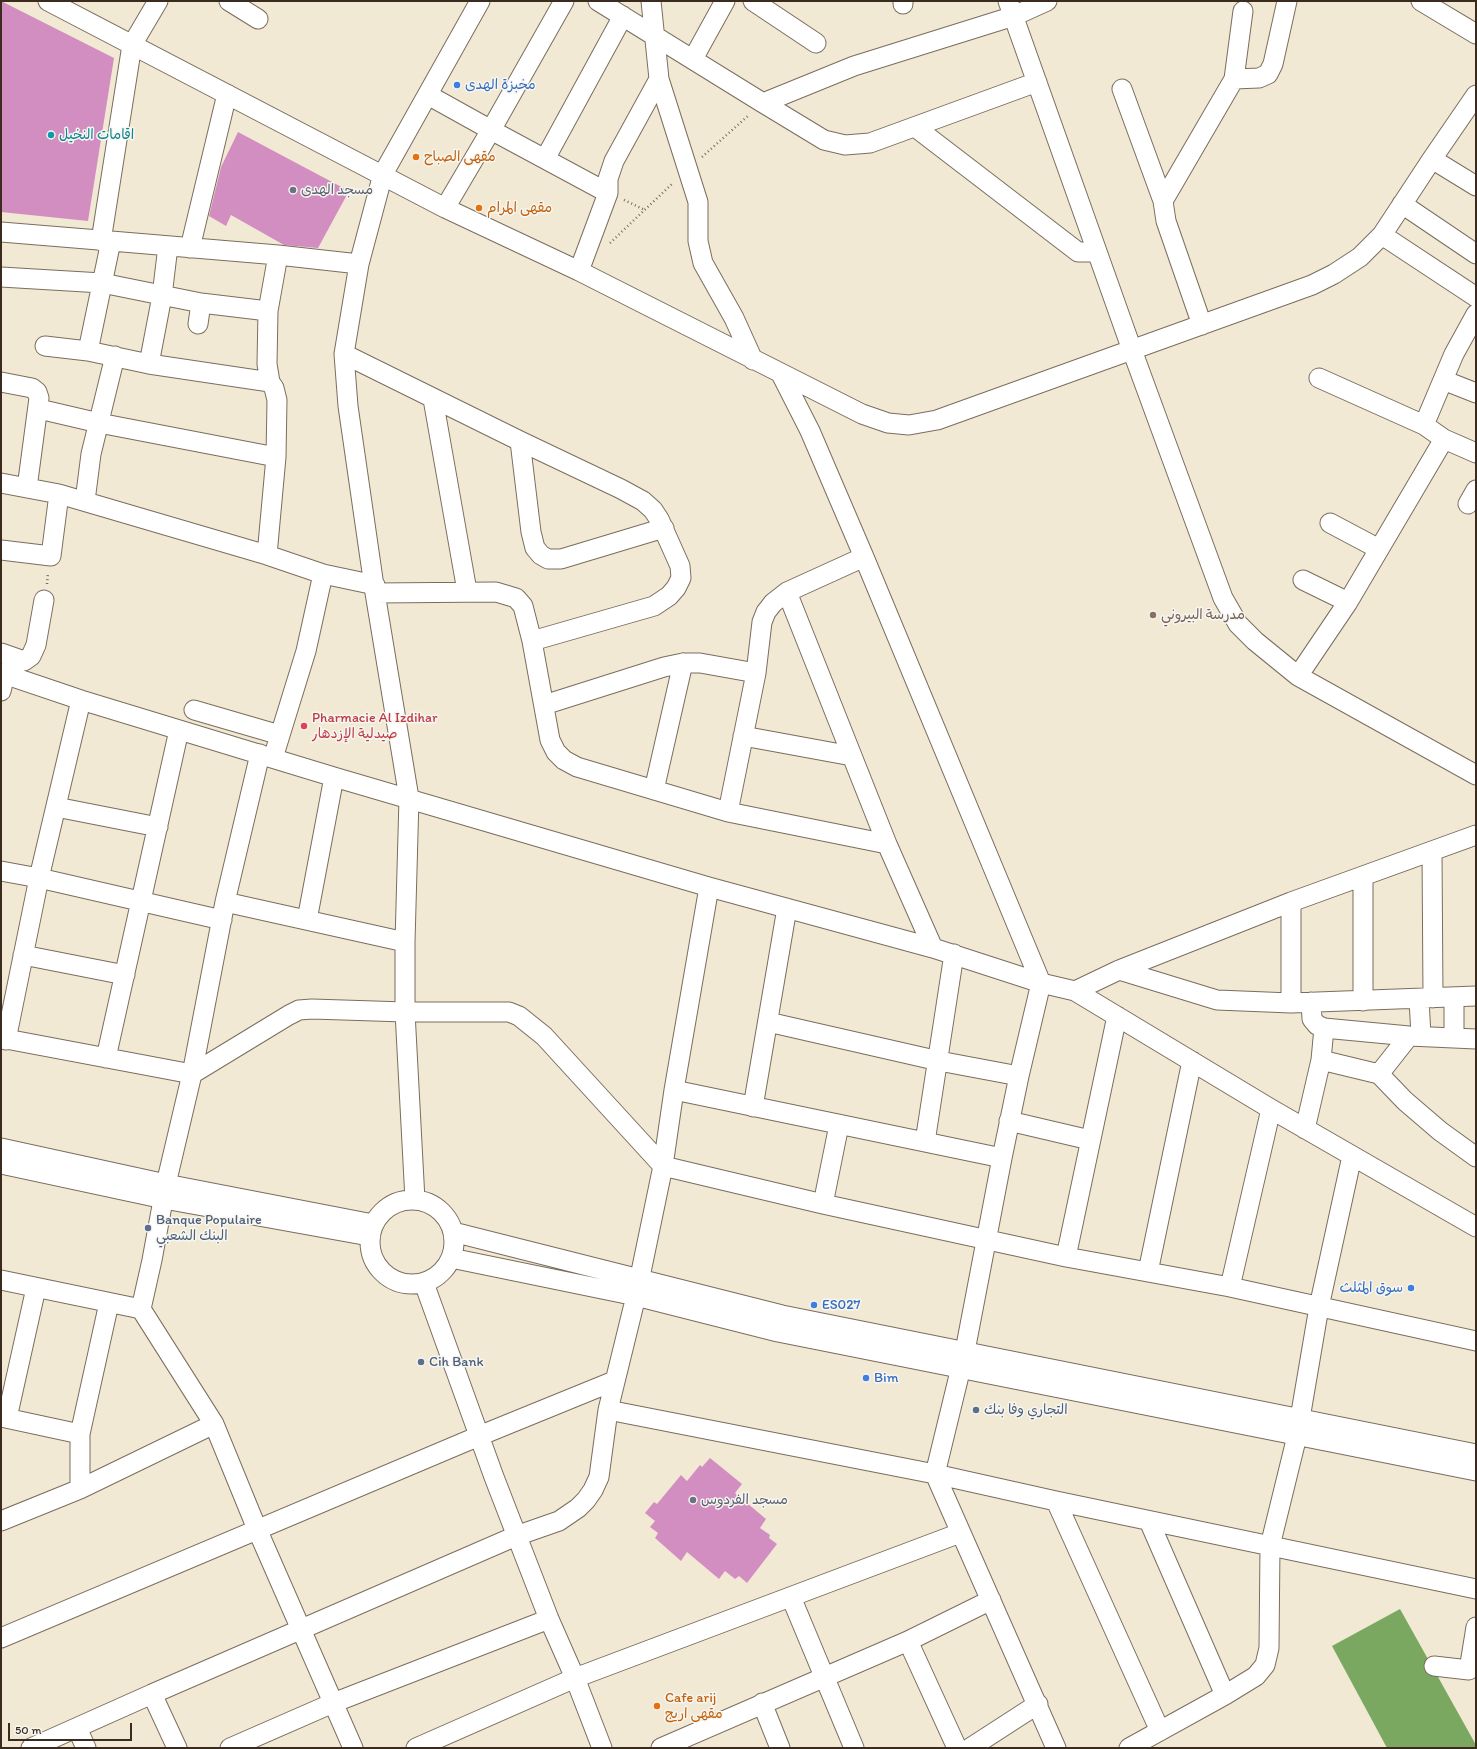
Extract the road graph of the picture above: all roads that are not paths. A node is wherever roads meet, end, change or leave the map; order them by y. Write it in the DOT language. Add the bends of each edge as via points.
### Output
graph roads {
  1 [pos="48,1"];
  2 [pos="158,1"];
  3 [pos="228,1"];
  4 [pos="480,1"];
  5 [pos="564,1"];
  6 [pos="598,1"];
  7 [pos="651,1"];
  8 [pos="724,1"];
  9 [pos="753,1"];
  10 [pos="1047,1"];
  11 [pos="1287,1"];
  12 [pos="1421,1"];
  13 [pos="81,8"];
  14 [pos="1011,8"];
  15 [pos="1243,10"];
  16 [pos="623,16"];
  17 [pos="258,18"];
  18 [pos="1476,34"];
  19 [pos="655,35"];
  20 [pos="816,43"];
  21 [pos="132,45"];
  22 [pos="693,60"];
  23 [pos="660,79"];
  24 [pos="1234,79"];
  25 [pos="1037,82"];
  26 [pos="1122,88"];
  27 [pos="227,94"];
  28 [pos="428,95"];
  29 [pos="1476,95"];
  30 [pos="763,103"];
  31 [pos="915,127"];
  32 [pos="491,130"];
  33 [pos="545,159"];
  34 [pos="1432,159"];
  35 [pos="383,174"];
  36 [pos="1476,186"];
  37 [pos="608,193"];
  38 [pos="1163,201"];
  39 [pos="1402,204"];
  40 [pos="445,208"];
  41 [pos="1,232"];
  42 [pos="1382,235"];
  43 [pos="106,241"];
  44 [pos="168,246"];
  45 [pos="190,248"];
  46 [pos="1097,252"];
  47 [pos="1476,254"];
  48 [pos="278,255"];
  49 [pos="360,264"];
  50 [pos="579,271"];
  51 [pos="1,277"];
  52 [pos="102,283"];
  53 [pos="162,296"];
  54 [pos="1476,297"];
  55 [pos="201,303"];
  56 [pos="268,311"];
  57 [pos="1476,314"];
  58 [pos="198,324"];
  59 [pos="1202,325"];
  60 [pos="45,346"];
  61 [pos="1132,350"];
  62 [pos="88,351"];
  63 [pos="344,354"];
  64 [pos="115,356"];
  65 [pos="753,360"];
  66 [pos="149,364"];
  67 [pos="780,374"];
  68 [pos="1319,378"];
  69 [pos="1443,380"];
  70 [pos="1,382"];
  71 [pos="270,382"];
  72 [pos="1476,393"];
  73 [pos="433,399"];
  74 [pos="39,409"];
  75 [pos="99,423"];
  76 [pos="1424,425"];
  77 [pos="1444,439"];
  78 [pos="520,442"];
  79 [pos="1476,453"];
  80 [pos="276,457"];
  81 [pos="1,483"];
  82 [pos="27,488"];
  83 [pos="58,494"];
  84 [pos="85,501"];
  85 [pos="1330,523"];
  86 [pos="664,528"];
  87 [pos="1380,549"];
  88 [pos="1,550"];
  89 [pos="267,555"];
  90 [pos="864,557"];
  91 [pos="323,574"];
  92 [pos="1303,580"];
  93 [pos="375,589"];
  94 [pos="467,591"];
  95 [pos="787,592"];
  96 [pos="44,600"];
  97 [pos="1348,602"];
  98 [pos="532,641"];
  99 [pos="1,653"];
  100 [pos="683,663"];
  101 [pos="756,673"];
  102 [pos="1298,676"];
  103 [pos="2,679"];
  104 [pos="81,700"];
  105 [pos="544,705"];
  106 [pos="194,710"];
  107 [pos="179,730"];
  108 [pos="280,734"];
  109 [pos="743,736"];
  110 [pos="267,756"];
  111 [pos="852,756"];
  112 [pos="1476,775"];
  113 [pos="334,777"];
  114 [pos="654,790"];
  115 [pos="408,798"];
  116 [pos="56,807"];
  117 [pos="728,812"];
  118 [pos="158,827"];
  119 [pos="1476,835"];
  120 [pos="887,844"];
  121 [pos="1432,852"];
  122 [pos="1,871"];
  123 [pos="1363,877"];
  124 [pos="39,878"];
  125 [pos="709,887"];
  126 [pos="141,902"];
  127 [pos="1291,902"];
  128 [pos="788,908"];
  129 [pos="224,911"];
  130 [pos="307,920"];
  131 [pos="405,942"];
  132 [pos="933,948"];
  133 [pos="954,954"];
  134 [pos="24,955"];
  135 [pos="1119,970"];
  136 [pos="125,975"];
  137 [pos="1041,982"];
  138 [pos="1075,991"];
  139 [pos="1476,996"];
  140 [pos="1454,997"];
  141 [pos="1426,999"];
  142 [pos="1363,1001"];
  143 [pos="1311,1002"];
  144 [pos="1291,1003"];
  145 [pos="405,1012"];
  146 [pos="1117,1016"];
  147 [pos="768,1022"];
  148 [pos="1324,1028"];
  149 [pos="1415,1036"];
  150 [pos="1454,1038"];
  151 [pos="4,1039"];
  152 [pos="1476,1039"];
  153 [pos="106,1058"];
  154 [pos="1321,1060"];
  155 [pos="938,1061"];
  156 [pos="1192,1061"];
  157 [pos="192,1074"];
  158 [pos="1379,1074"];
  159 [pos="1019,1076"];
  160 [pos="674,1090"];
  161 [pos="752,1107"];
  162 [pos="1271,1110"];
  163 [pos="1009,1122"];
  164 [pos="839,1125"];
  165 [pos="1305,1129"];
  166 [pos="1090,1140"];
  167 [pos="925,1142"];
  168 [pos="1,1148"];
  169 [pos="1352,1156"];
  170 [pos="1476,1157"];
  171 [pos="1002,1158"];
  172 [pos="1,1164"];
  173 [pos="663,1166"];
  174 [pos="165,1192"];
  175 [pos="415,1200"];
  176 [pos="823,1204"];
  177 [pos="1476,1227"];
  178 [pos="371,1230"];
  179 [pos="453,1232"];
  180 [pos="986,1239"];
  181 [pos="1066,1257"];
  182 [pos="451,1258"];
  183 [pos="1148,1272"];
  184 [pos="1,1280"];
  185 [pos="424,1283"];
  186 [pos="1230,1287"];
  187 [pos="36,1288"];
  188 [pos="638,1288"];
  189 [pos="109,1303"];
  190 [pos="1319,1307"];
  191 [pos="141,1309"];
  192 [pos="1476,1341"];
  193 [pos="963,1359"];
  194 [pos="614,1381"];
  195 [pos="608,1410"];
  196 [pos="4,1417"];
  197 [pos="214,1424"];
  198 [pos="1298,1427"];
  199 [pos="80,1434"];
  200 [pos="478,1436"];
  201 [pos="1476,1454"];
  202 [pos="1476,1471"];
  203 [pos="935,1474"];
  204 [pos="80,1489"];
  205 [pos="1056,1501"];
  206 [pos="1,1521"];
  207 [pos="1149,1521"];
  208 [pos="257,1529"];
  209 [pos="960,1533"];
  210 [pos="516,1536"];
  211 [pos="1270,1546"];
  212 [pos="1476,1589"];
  213 [pos="791,1597"];
  214 [pos="991,1600"];
  215 [pos="549,1619"];
  216 [pos="1476,1627"];
  217 [pos="302,1630"];
  218 [pos="1,1638"];
  219 [pos="908,1641"];
  220 [pos="1434,1666"];
  221 [pos="1474,1674"];
  222 [pos="824,1676"];
  223 [pos="576,1678"];
  224 [pos="152,1694"];
  225 [pos="1225,1695"];
  226 [pos="333,1703"];
  227 [pos="762,1703"];
  228 [pos="1038,1704"];
  229 [pos="77,1728"];
  230 [pos="1160,1731"];
  231 [pos="686,1743"];
  232 [pos="31,1748"];
  233 [pos="86,1748"];
  234 [pos="176,1748"];
  235 [pos="230,1748"];
  236 [pos="353,1748"];
  237 [pos="416,1748"];
  238 [pos="602,1748"];
  239 [pos="661,1748"];
  240 [pos="780,1748"];
  241 [pos="854,1748"];
  242 [pos="957,1748"];
  243 [pos="970,1748"];
  244 [pos="1056,1748"];
  245 [pos="1129,1748"];
  1 -- 13 [label="street"];
  2 -- 21 [label="street"];
  3 -- 17 [label="street"];
  4 -- 28 [label="street"];
  5 -- 32 [label="street"];
  6 -- 16 [label="street"];
  7 -- 19 [label="street"];
  8 -- 22 [label="street"];
  9 -- 20 [label="street"];
  10 -- 14 [label="street"];
  11 -- 24 [label="street" via="1273,64 1268,74 1259,78"];
  12 -- 18 [label="street"];
  13 -- 21 [label="street"];
  14 -- 25 [label="street"];
  14 -- 30 [label="street"];
  15 -- 24 [label="street"];
  16 -- 19 [label="street"];
  16 -- 33 [label="street"];
  19 -- 22 [label="street"];
  19 -- 23 [label="street"];
  21 -- 27 [label="street"];
  21 -- 43 [label="street"];
  22 -- 30 [label="street"];
  23 -- 37 [label="street" via="614,161 608,179"];
  23 -- 65 [label="street" via="698,202 698,241 703,263 734,318"];
  24 -- 38 [label="street"];
  25 -- 31 [label="street"];
  25 -- 46 [label="street"];
  26 -- 38 [label="street"];
  27 -- 35 [label="street"];
  27 -- 45 [label="street"];
  28 -- 32 [label="street"];
  28 -- 35 [label="street"];
  29 -- 34 [label="street"];
  30 -- 31 [label="street" via="824,140 846,145 870,143"];
  31 -- 46 [label="street" via="1078,252"];
  32 -- 33 [label="street"];
  32 -- 40 [label="street"];
  33 -- 37 [label="street"];
  34 -- 36 [label="street"];
  34 -- 39 [label="street"];
  35 -- 40 [label="street"];
  35 -- 49 [label="street"];
  37 -- 50 [label="street"];
  38 -- 59 [label="street" via="1166,221"];
  39 -- 42 [label="street"];
  39 -- 47 [label="street"];
  40 -- 50 [label="street"];
  41 -- 43 [label="street"];
  42 -- 54 [label="street"];
  42 -- 59 [label="street" via="1360,257 1312,285"];
  43 -- 44 [label="street"];
  43 -- 52 [label="street"];
  44 -- 45 [label="street"];
  44 -- 53 [label="street"];
  45 -- 48 [label="street"];
  46 -- 61 [label="street"];
  48 -- 49 [label="street"];
  48 -- 56 [label="street"];
  49 -- 63 [label="street"];
  50 -- 65 [label="street"];
  51 -- 52 [label="street"];
  52 -- 53 [label="street"];
  52 -- 62 [label="street"];
  53 -- 55 [label="street"];
  53 -- 66 [label="street"];
  55 -- 56 [label="street"];
  55 -- 58 [label="street"];
  56 -- 71 [label="street" via="267,364"];
  57 -- 69 [label="street"];
  59 -- 61 [label="street"];
  60 -- 62 [label="street"];
  61 -- 67 [label="street" via="937,420 909,425 888,423 862,414"];
  61 -- 102 [label="street" via="1223,598 1238,624"];
  62 -- 64 [label="street"];
  63 -- 73 [label="street"];
  63 -- 93 [label="street" via="348,406"];
  64 -- 66 [label="street"];
  64 -- 75 [label="street"];
  65 -- 67 [label="street"];
  66 -- 71 [label="street"];
  67 -- 90 [label="street" via="810,431"];
  68 -- 76 [label="street"];
  69 -- 72 [label="street"];
  69 -- 76 [label="street"];
  70 -- 74 [label="street" via="32,388 37,392"];
  71 -- 80 [label="street" via="277,400"];
  73 -- 78 [label="street"];
  73 -- 94 [label="street"];
  74 -- 75 [label="street"];
  74 -- 82 [label="street"];
  75 -- 80 [label="street"];
  75 -- 84 [label="street" via="91,454"];
  76 -- 77 [label="street"];
  77 -- 79 [label="street"];
  77 -- 87 [label="street"];
  78 -- 86 [label="street" via="643,501 653,510"];
  78 -- 86 [label="street" via="531,532 535,548 541,556 561,559"];
  80 -- 89 [label="street"];
  81 -- 82 [label="street"];
  82 -- 83 [label="street"];
  83 -- 84 [label="street"];
  83 -- 88 [label="street" via="51,556"];
  84 -- 89 [label="street"];
  85 -- 87 [label="street"];
  86 -- 98 [label="street" via="680,566 681,578 669,596 654,606"];
  87 -- 97 [label="street"];
  89 -- 91 [label="street"];
  90 -- 95 [label="street"];
  90 -- 137 [label="street"];
  91 -- 93 [label="street"];
  91 -- 108 [label="street" via="306,651"];
  92 -- 97 [label="street"];
  93 -- 94 [label="street"];
  93 -- 115 [label="street"];
  94 -- 98 [label="street" via="496,592 516,598 523,606"];
  95 -- 101 [label="street" via="773,603 762,622"];
  95 -- 111 [label="street"];
  96 -- 99 [label="street" via="36,645 31,656 24,661"];
  97 -- 102 [label="street"];
  98 -- 105 [label="street"];
  100 -- 101 [label="street" via="700,663"];
  100 -- 105 [label="street"];
  100 -- 114 [label="street"];
  101 -- 109 [label="street"];
  102 -- 112 [label="street"];
  103 -- 104 [label="street"];
  104 -- 107 [label="street"];
  104 -- 116 [label="street"];
  105 -- 114 [label="street" via="550,740 564,760 577,767"];
  106 -- 108 [label="street"];
  107 -- 110 [label="street"];
  107 -- 118 [label="street"];
  108 -- 110 [label="street"];
  109 -- 111 [label="street"];
  109 -- 117 [label="street"];
  110 -- 113 [label="street"];
  110 -- 129 [label="street"];
  111 -- 120 [label="street"];
  113 -- 115 [label="street"];
  113 -- 130 [label="street"];
  114 -- 117 [label="street"];
  115 -- 125 [label="street"];
  115 -- 131 [label="street"];
  116 -- 118 [label="street"];
  116 -- 124 [label="street"];
  117 -- 120 [label="street"];
  118 -- 126 [label="street"];
  119 -- 121 [label="street"];
  120 -- 132 [label="street"];
  121 -- 123 [label="street"];
  121 -- 141 [label="street"];
  122 -- 124 [label="street"];
  123 -- 127 [label="street"];
  123 -- 142 [label="street"];
  124 -- 126 [label="street"];
  124 -- 134 [label="street"];
  125 -- 128 [label="street"];
  125 -- 160 [label="street"];
  126 -- 129 [label="street"];
  126 -- 136 [label="street"];
  127 -- 135 [label="street"];
  127 -- 144 [label="street"];
  128 -- 132 [label="street"];
  128 -- 147 [label="street"];
  129 -- 130 [label="street"];
  129 -- 157 [label="street"];
  130 -- 131 [label="street"];
  131 -- 145 [label="street"];
  132 -- 133 [label="street"];
  133 -- 137 [label="street"];
  133 -- 155 [label="street"];
  134 -- 136 [label="street"];
  134 -- 151 [label="street"];
  135 -- 138 [label="street"];
  135 -- 144 [label="street" via="1217,1000"];
  136 -- 153 [label="street"];
  137 -- 138 [label="street"];
  137 -- 159 [label="street"];
  138 -- 146 [label="street"];
  139 -- 140 [label="street"];
  140 -- 141 [label="street"];
  140 -- 150 [label="street"];
  141 -- 142 [label="street"];
  141 -- 149 [label="street"];
  142 -- 143 [label="street"];
  143 -- 144 [label="street"];
  143 -- 148 [label="street" via="1312,1019"];
  145 -- 157 [label="street" via="299,1010"];
  145 -- 173 [label="street" via="497,1011 519,1016 544,1036"];
  145 -- 175 [label="street"];
  146 -- 156 [label="street"];
  146 -- 166 [label="street"];
  147 -- 155 [label="street"];
  147 -- 161 [label="street"];
  148 -- 149 [label="street"];
  148 -- 154 [label="street"];
  149 -- 150 [label="street"];
  149 -- 158 [label="street"];
  150 -- 152 [label="street"];
  151 -- 153 [label="street"];
  153 -- 157 [label="street"];
  154 -- 158 [label="street"];
  154 -- 165 [label="street"];
  155 -- 159 [label="street"];
  155 -- 167 [label="street"];
  156 -- 162 [label="street"];
  156 -- 183 [label="street"];
  157 -- 174 [label="street"];
  158 -- 170 [label="street" via="1440,1131"];
  159 -- 163 [label="street"];
  160 -- 161 [label="street"];
  160 -- 173 [label="street"];
  161 -- 164 [label="street"];
  162 -- 165 [label="street"];
  162 -- 186 [label="street"];
  163 -- 166 [label="street"];
  163 -- 171 [label="street"];
  164 -- 167 [label="street"];
  164 -- 176 [label="street"];
  165 -- 169 [label="street"];
  166 -- 181 [label="street"];
  167 -- 171 [label="street"];
  168 -- 174 [label="street"];
  169 -- 177 [label="street"];
  169 -- 190 [label="street"];
  171 -- 180 [label="street"];
  172 -- 174 [label="street"];
  173 -- 176 [label="street"];
  173 -- 188 [label="street"];
  174 -- 178 [label="street"];
  174 -- 191 [label="street"];
  175 -- 178 [label="street" via="402,1200 390,1205 380,1213"];
  175 -- 179 [label="street" via="428,1203 439,1210 448,1220"];
  176 -- 180 [label="street"];
  178 -- 185 [label="street" via="370,1251 375,1264 384,1274 396,1282 410,1285"];
  179 -- 182 [label="street"];
  179 -- 188 [label="street"];
  180 -- 181 [label="street"];
  180 -- 193 [label="street"];
  181 -- 183 [label="street"];
  182 -- 185 [label="street" via="436,1278"];
  182 -- 188 [label="street"];
  183 -- 186 [label="street"];
  184 -- 187 [label="street"];
  185 -- 200 [label="street"];
  186 -- 190 [label="street"];
  187 -- 189 [label="street"];
  187 -- 196 [label="street"];
  188 -- 193 [label="street" via="778,1332"];
  188 -- 194 [label="street"];
  189 -- 191 [label="street"];
  189 -- 199 [label="street"];
  190 -- 192 [label="street"];
  190 -- 198 [label="street"];
  191 -- 197 [label="street"];
  193 -- 198 [label="street"];
  193 -- 203 [label="street"];
  194 -- 195 [label="street"];
  194 -- 200 [label="street"];
  195 -- 203 [label="street"];
  195 -- 210 [label="street" via="599,1477 586,1500 559,1521"];
  196 -- 199 [label="street"];
  197 -- 204 [label="street"];
  197 -- 208 [label="street"];
  198 -- 201 [label="street"];
  198 -- 202 [label="street"];
  198 -- 211 [label="street"];
  199 -- 204 [label="street"];
  200 -- 208 [label="street"];
  200 -- 210 [label="street"];
  203 -- 205 [label="street"];
  203 -- 209 [label="street"];
  204 -- 206 [label="street"];
  205 -- 207 [label="street"];
  205 -- 230 [label="street"];
  207 -- 211 [label="street"];
  207 -- 225 [label="street"];
  208 -- 217 [label="street"];
  208 -- 218 [label="street"];
  209 -- 213 [label="street"];
  209 -- 214 [label="street"];
  210 -- 215 [label="street"];
  210 -- 217 [label="street"];
  211 -- 212 [label="street"];
  211 -- 225 [label="street" via="1268,1657 1262,1671"];
  213 -- 222 [label="street"];
  213 -- 223 [label="street"];
  214 -- 219 [label="street"];
  214 -- 228 [label="street"];
  215 -- 223 [label="street"];
  215 -- 226 [label="street"];
  216 -- 221 [label="street"];
  217 -- 224 [label="street"];
  217 -- 226 [label="street"];
  219 -- 222 [label="street"];
  219 -- 242 [label="street"];
  220 -- 221 [label="street"];
  222 -- 227 [label="street"];
  222 -- 241 [label="street"];
  223 -- 237 [label="street"];
  223 -- 238 [label="street"];
  224 -- 229 [label="street"];
  224 -- 234 [label="street"];
  225 -- 230 [label="street"];
  226 -- 235 [label="street"];
  226 -- 236 [label="street"];
  227 -- 231 [label="street"];
  227 -- 240 [label="street"];
  228 -- 243 [label="street"];
  228 -- 244 [label="street"];
  229 -- 232 [label="street"];
  229 -- 233 [label="street"];
  230 -- 245 [label="street"];
  231 -- 239 [label="street"];
}
